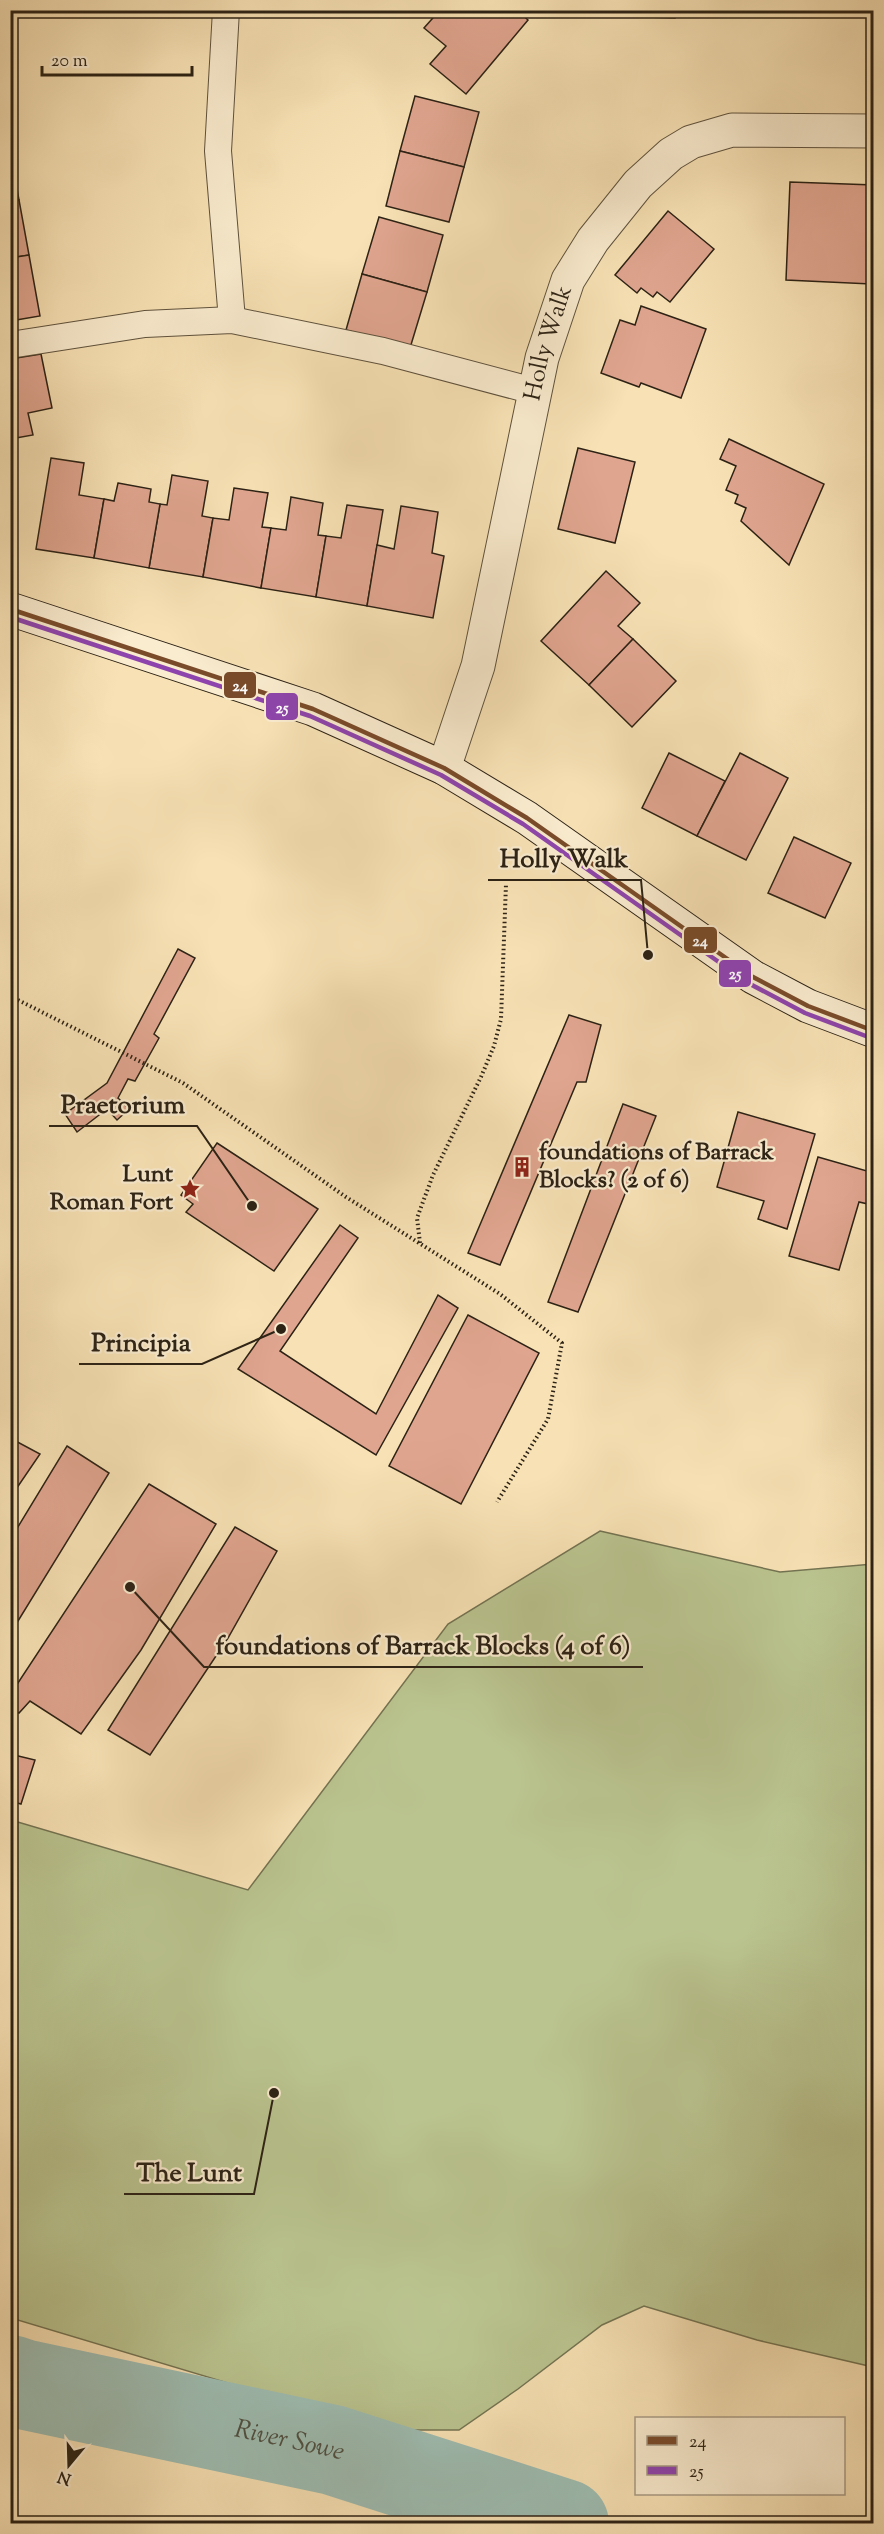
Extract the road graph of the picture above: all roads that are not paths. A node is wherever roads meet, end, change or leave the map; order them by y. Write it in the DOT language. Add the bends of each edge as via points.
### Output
graph roads {
  1 [pos="226,10"];
  2 [pos="873,131"];
  3 [pos="231,320"];
  4 [pos="10,345"];
  5 [pos="534,391"];
  6 [pos="13,612"];
  7 [pos="444,768"];
  8 [pos="873,1031"];
  1 -- 3 [label="lane" via="218,151"];
  2 -- 5 [label="street, Holly Walk" via="732,130 691,142 671,154 621,201 579,260 561,297"];
  3 -- 4 [label="lane" via="145,324"];
  3 -- 5 [label="lane" via="383,351"];
  5 -- 7 [label="street, Holly Walk" via="478,666"];
  6 -- 7 [label="street" via="313,709"];
  7 -- 8 [label="street" via="527,818 753,977 808,1006"];
}
